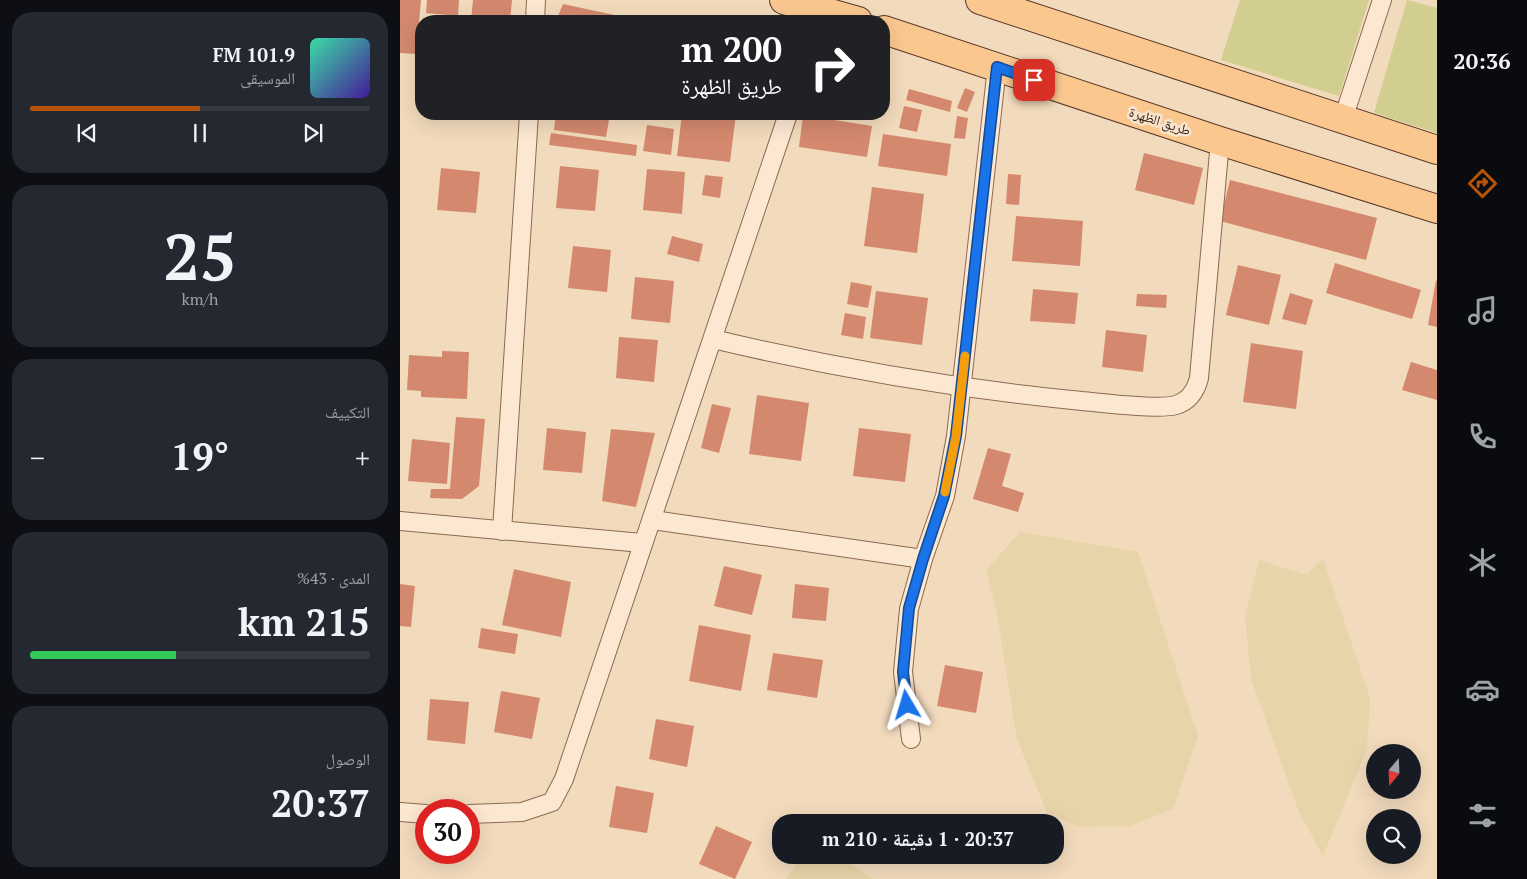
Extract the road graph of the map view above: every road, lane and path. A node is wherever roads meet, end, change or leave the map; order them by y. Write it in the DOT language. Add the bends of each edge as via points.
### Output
graph roads {
  1 [pos="536,0"];
  2 [pos="784,0"];
  3 [pos="980,0"];
  4 [pos="1382,0"];
  5 [pos="822,10"];
  6 [pos="535,15"];
  7 [pos="838,15"];
  8 [pos="890,32"];
  9 [pos="997,67"];
  10 [pos="1343,119"];
  11 [pos="529,120"];
  12 [pos="786,120"];
  13 [pos="1220,141"];
  14 [pos="1437,150"];
  15 [pos="1437,209"];
  16 [pos="713,339"];
  17 [pos="961,388"];
  18 [pos="653,520"];
  19 [pos="400,521"];
  20 [pos="502,530"];
  21 [pos="642,543"];
  22 [pos="923,559"];
  23 [pos="911,739"];
  24 [pos="400,812"];
  25 [pos="415,813"];
  26 [pos="480,814"];
  1 -- 6 [label="street"];
  2 -- 5 [label="main road"];
  3 -- 10 [label="main road"];
  4 -- 10 [label="street"];
  5 -- 7 [label="main road"];
  8 -- 9 [label="main road, طريق الظهرة"];
  9 -- 13 [label="main road, طريق الظهرة"];
  9 -- 17 [label="street"];
  10 -- 14 [label="main road"];
  11 -- 20 [label="street"];
  12 -- 16 [label="street"];
  13 -- 15 [label="main road, طريق الظهرة"];
  13 -- 17 [label="street" via="1199,378 1189,398 1166,407"];
  16 -- 17 [label="street"];
  16 -- 18 [label="street"];
  17 -- 22 [label="street" via="956,436 944,496"];
  18 -- 21 [label="street"];
  18 -- 22 [label="street"];
  19 -- 20 [label="street"];
  20 -- 21 [label="street"];
  21 -- 26 [label="street" via="564,779 552,802 522,812"];
  22 -- 23 [label="street" via="909,608 903,672"];
  24 -- 25 [label="street"];
}
